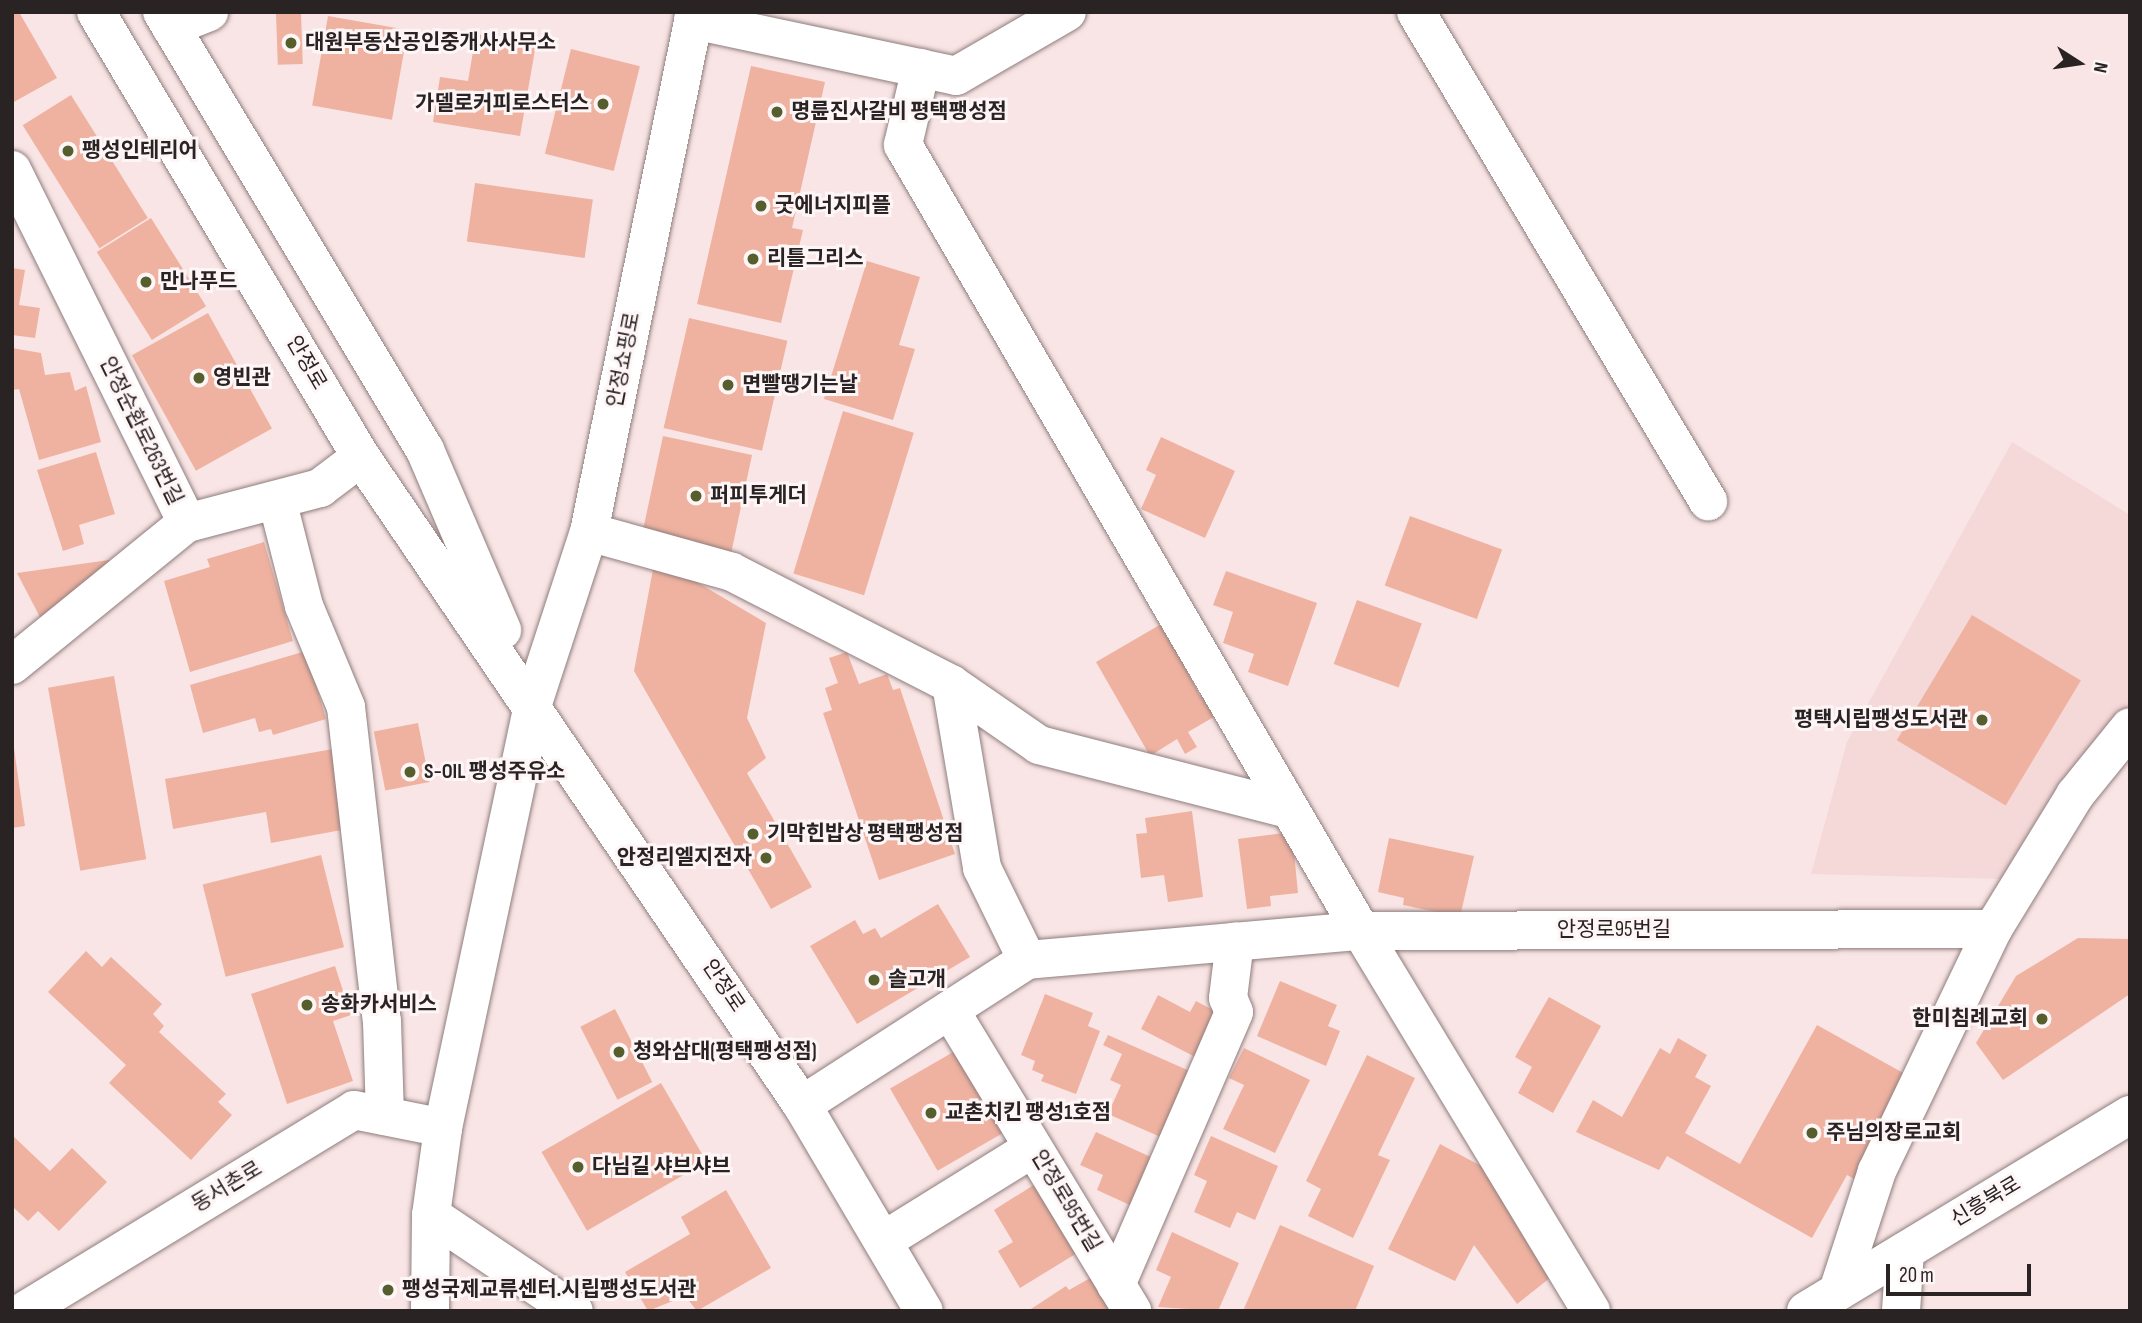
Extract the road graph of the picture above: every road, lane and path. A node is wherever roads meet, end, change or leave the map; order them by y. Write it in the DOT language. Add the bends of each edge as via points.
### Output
graph roads {
  1 [pos="96,12"];
  2 [pos="209,12"];
  3 [pos="1067,12"];
  4 [pos="1416,12"];
  5 [pos="694,16"];
  6 [pos="167,20"];
  7 [pos="921,68"];
  8 [pos="12,170"];
  9 [pos="361,457"];
  10 [pos="277,500"];
  11 [pos="1708,501"];
  12 [pos="187,523"];
  13 [pos="589,532"];
  14 [pos="12,665"];
  15 [pos="951,684"];
  16 [pos="533,703"];
  17 [pos="2130,727"];
  18 [pos="1289,809"];
  19 [pos="1993,929"];
  20 [pos="1361,931"];
  21 [pos="1235,941"];
  22 [pos="1027,960"];
  23 [pos="950,1010"];
  24 [pos="802,1105"];
  25 [pos="2130,1115"];
  26 [pos="385,1116"];
  27 [pos="443,1128"];
  28 [pos="1033,1148"];
  29 [pos="431,1215"];
  30 [pos="883,1241"];
  31 [pos="1905,1251"];
  32 [pos="1838,1291"];
  33 [pos="1124,1298"];
  34 [pos="24,1311"];
  35 [pos="430,1311"];
  36 [pos="574,1311"];
  37 [pos="924,1311"];
  38 [pos="1591,1311"];
  39 [pos="1806,1311"];
  40 [pos="1901,1311"];
  1 -- 9 [label="street, 안정로"];
  2 -- 6 [label="street"];
  3 -- 7 [label="street" via="956,76"];
  4 -- 11 [label="street"];
  5 -- 7 [label="street"];
  5 -- 13 [label="street, 안정쇼핑로"];
  6 -- 16 [label="street, 안정로" via="425,450"];
  7 -- 18 [label="street" via="903,145"];
  8 -- 12 [label="street, 안정순환로263번길"];
  9 -- 10 [label="street, 안정순환로263번길" via="320,488"];
  9 -- 16 [label="street, 안정로"];
  10 -- 12 [label="street, 안정순환로263번길"];
  10 -- 26 [label="street" via="304,606 346,707 382,1021"];
  12 -- 14 [label="street"];
  13 -- 15 [label="street" via="733,572"];
  13 -- 16 [label="street, 안정쇼핑로"];
  15 -- 18 [label="street" via="1040,745"];
  15 -- 22 [label="street" via="982,868"];
  16 -- 24 [label="street, 안정로"];
  16 -- 27 [label="street"];
  17 -- 19 [label="street" via="2075,794"];
  18 -- 20 [label="street"];
  19 -- 20 [label="street, 안정로95번길"];
  19 -- 32 [label="street" via="1877,1171"];
  20 -- 21 [label="street, 안정로95번길"];
  20 -- 38 [label="street"];
  21 -- 22 [label="street, 안정로95번길"];
  21 -- 33 [label="street, 안정로95번길" via="1228,998 1234,1012"];
  22 -- 23 [label="street, 안정로95번길"];
  23 -- 24 [label="street, 안정로95번길"];
  23 -- 28 [label="street, 안정로95번길"];
  24 -- 30 [label="street, 안정로"];
  25 -- 31 [label="street, 신흥북로"];
  26 -- 27 [label="street, 동서촌로"];
  26 -- 34 [label="street, 동서촌로" via="354,1110"];
  27 -- 29 [label="street"];
  28 -- 30 [label="street"];
  28 -- 33 [label="street, 안정로95번길"];
  29 -- 35 [label="street"];
  29 -- 36 [label="street"];
  30 -- 37 [label="street, 안정로"];
  31 -- 32 [label="street, 신흥북로"];
  31 -- 40 [label="street"];
  32 -- 39 [label="street, 신흥북로"];
}
